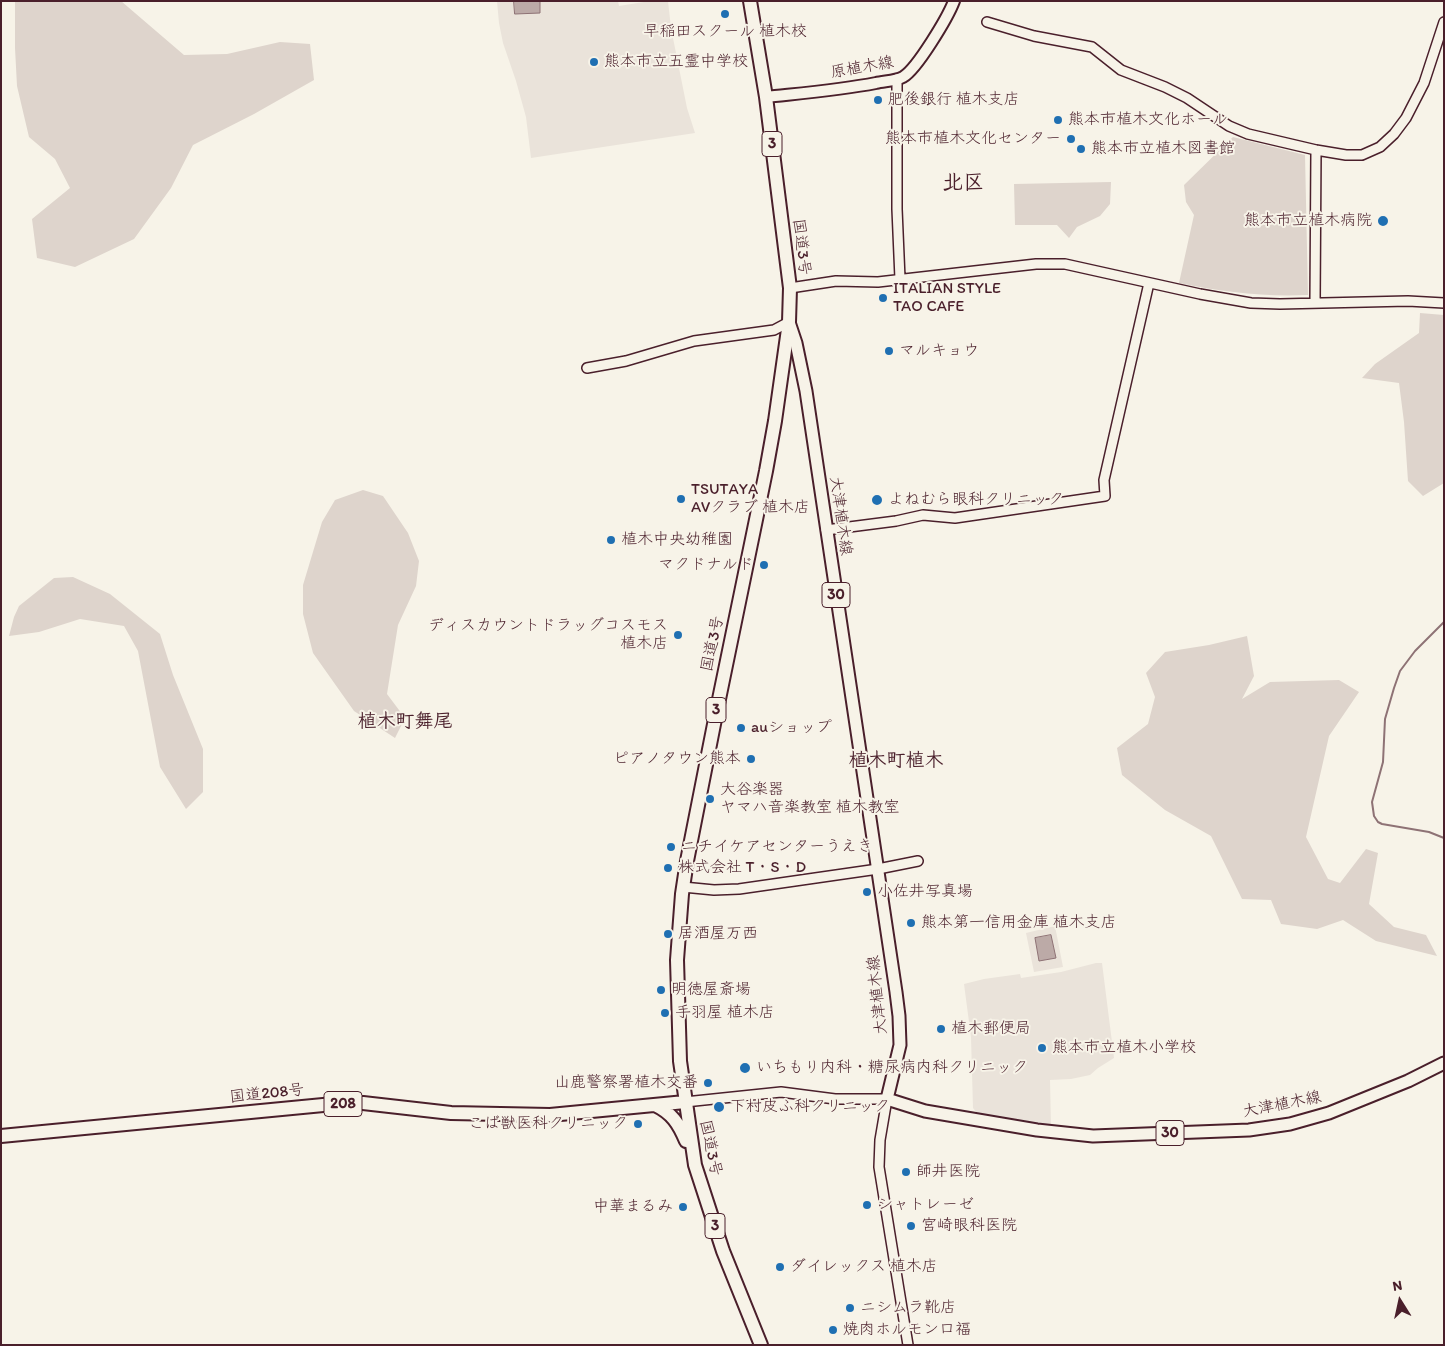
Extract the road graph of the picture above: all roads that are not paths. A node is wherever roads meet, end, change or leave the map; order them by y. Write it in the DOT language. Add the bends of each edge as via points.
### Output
graph roads {
  1 [pos="750,1"];
  2 [pos="954,1"];
  3 [pos="987,22"];
  4 [pos="1444,22"];
  5 [pos="897,79"];
  6 [pos="766,97"];
  7 [pos="1316,150"];
  8 [pos="900,279"];
  9 [pos="1149,283"];
  10 [pos="790,288"];
  11 [pos="1315,302"];
  12 [pos="1444,302"];
  13 [pos="789,322"];
  14 [pos="587,368"];
  15 [pos="826,530"];
  16 [pos="918,861"];
  17 [pos="878,869"];
  18 [pos="683,887"];
  19 [pos="1444,1063"];
  20 [pos="887,1099"];
  21 [pos="685,1102"];
  22 [pos="655,1105"];
  23 [pos="1,1136"];
  24 [pos="695,1165"];
  25 [pos="761,1345"];
  26 [pos="908,1345"];
  1 -- 6 [label="highway, 国道3号 / 3"];
  2 -- 5 [label="main road, 原植木線" via="950,14 916,63"];
  3 -- 7 [label="street" via="1034,36 1092,47 1121,70 1187,98 1229,126 1248,134"];
  4 -- 7 [label="street" via="1424,83 1394,134 1380,147 1362,155"];
  5 -- 6 [label="main road, 原植木線"];
  5 -- 8 [label="street"];
  6 -- 10 [label="highway, 国道3号 / 3"];
  7 -- 11 [label="street"];
  8 -- 9 [label="street" via="1036,264 1065,264"];
  8 -- 10 [label="street" via="836,281"];
  9 -- 11 [label="street" via="1251,302"];
  9 -- 15 [label="street" via="1104,480 1105,496 955,518 922,515"];
  10 -- 13 [label="highway, 国道3号 / 3"];
  11 -- 12 [label="street"];
  13 -- 14 [label="street" via="774,330 694,341 626,361"];
  13 -- 15 [label="main road, 大津植木線 / 30" via="806,391"];
  13 -- 18 [label="highway, 国道3号 / 3" via="775,421"];
  15 -- 17 [label="main road, 大津植木線 / 30"];
  16 -- 17 [label="street"];
  17 -- 18 [label="street" via="740,889"];
  17 -- 20 [label="main road, 大津植木線 / 30" via="899,1016 900,1045"];
  18 -- 21 [label="highway, 国道3号 / 3" via="677,960 680,1061"];
  19 -- 20 [label="main road, 大津植木線 / 30" via="1329,1113 1290,1124 1249,1130 1093,1136 925,1112"];
  20 -- 21 [label="street" via="835,1099 782,1092"];
  20 -- 26 [label="street" via="879,1167"];
  21 -- 22 [label="highway, 国道208号 / 208"];
  21 -- 24 [label="highway, 国道3号 / 3"];
  22 -- 23 [label="highway, 国道208号 / 208" via="550,1115 451,1112 363,1103"];
  22 -- 24 [label="highway" via="678,1124"];
  24 -- 25 [label="highway, 国道3号 / 3" via="723,1251"];
}
